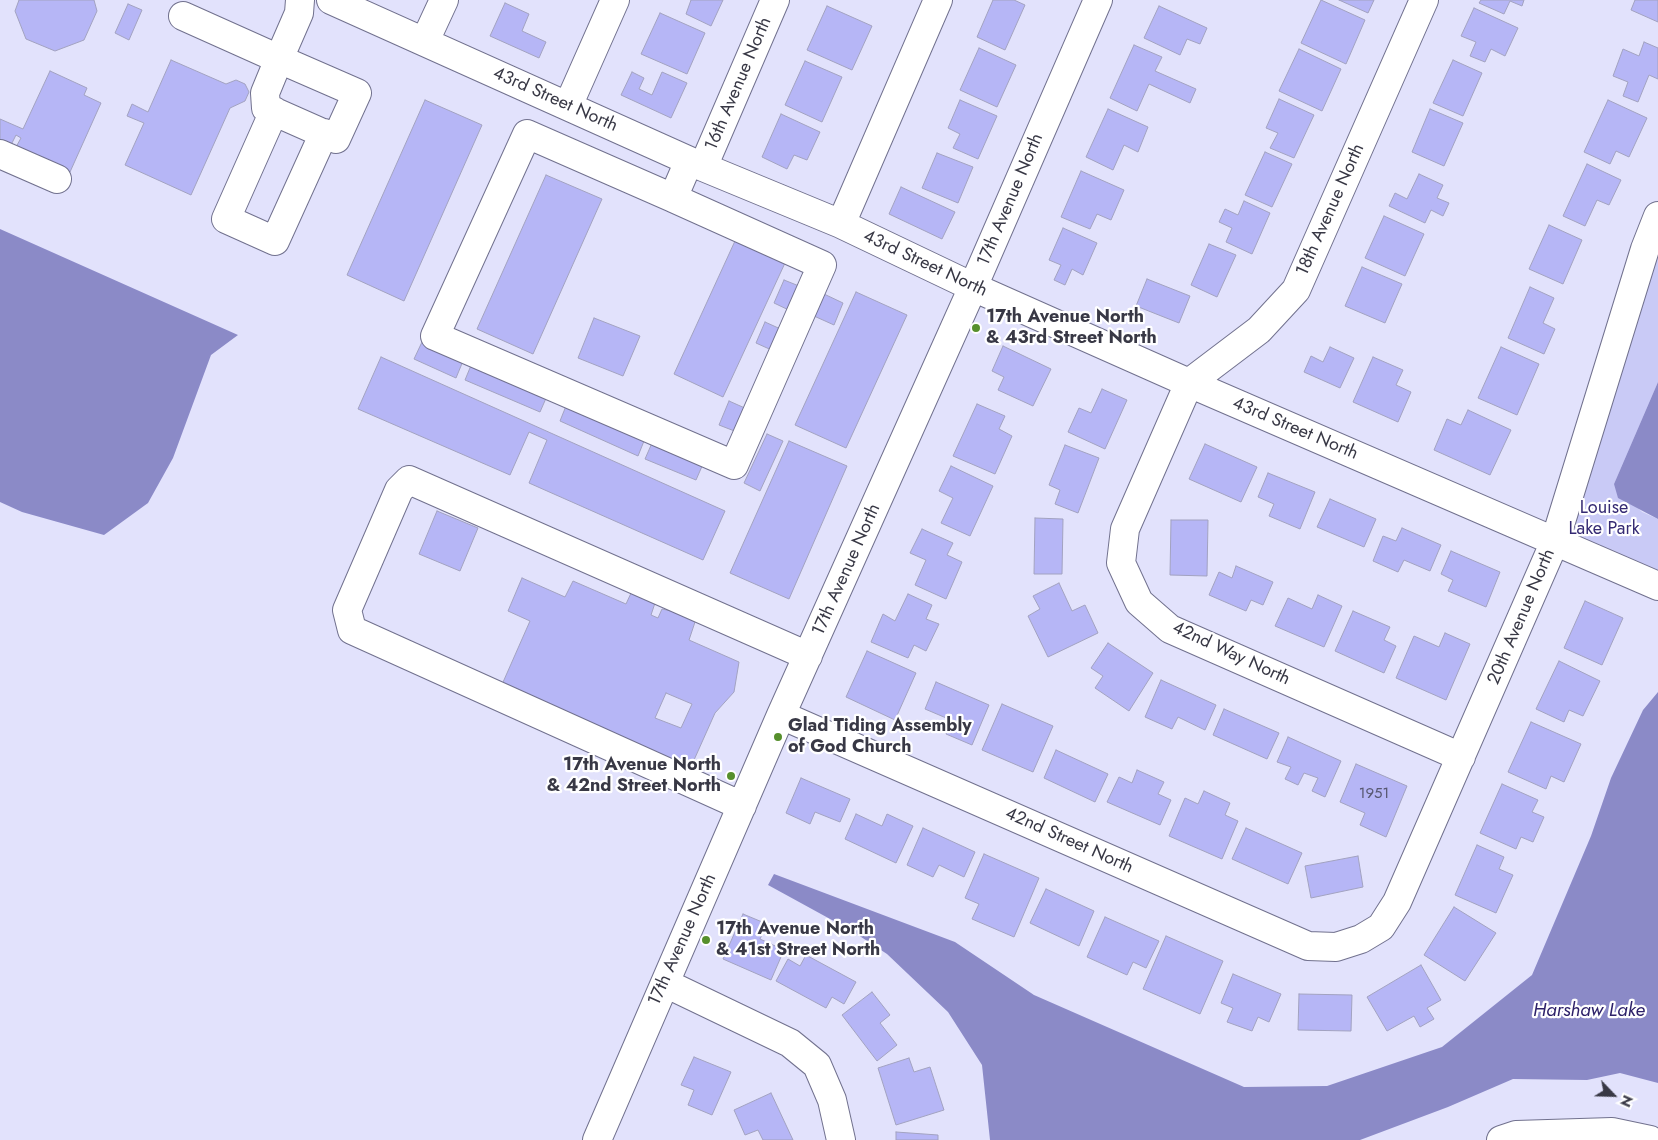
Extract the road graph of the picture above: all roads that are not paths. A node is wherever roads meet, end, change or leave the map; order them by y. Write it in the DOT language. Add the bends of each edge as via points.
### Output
graph roads {
  1 [pos="300,0"];
  2 [pos="331,0"];
  3 [pos="444,0"];
  4 [pos="616,0"];
  5 [pos="775,0"];
  6 [pos="938,0"];
  7 [pos="1098,0"];
  8 [pos="1424,0"];
  9 [pos="183,16"];
  10 [pos="425,41"];
  11 [pos="279,59"];
  12 [pos="568,106"];
  13 [pos="274,111"];
  14 [pos="324,133"];
  15 [pos="0,154"];
  16 [pos="696,164"];
  17 [pos="58,180"];
  18 [pos="672,198"];
  19 [pos="1658,216"];
  20 [pos="841,224"];
  21 [pos="973,287"];
  22 [pos="1190,383"];
  23 [pos="1555,541"];
  24 [pos="1658,586"];
  25 [pos="808,656"];
  26 [pos="781,715"];
  27 [pos="1462,757"];
  28 [pos="742,806"];
  29 [pos="1361,939"];
  30 [pos="665,982"];
  31 [pos="597,1140"];
  32 [pos="841,1140"];
  33 [pos="1501,1140"];
  34 [pos="1650,1140"];
  1 -- 11 [label="street" via="299,13"];
  2 -- 10 [label="street, 43rd Street North"];
  3 -- 10 [label="street"];
  4 -- 12 [label="street"];
  5 -- 16 [label="street, 16th Avenue North"];
  6 -- 20 [label="street"];
  7 -- 21 [label="street, 17th Avenue North"];
  8 -- 22 [label="street, 18th Avenue North" via="1296,290 1259,330"];
  9 -- 11 [label="street"];
  10 -- 12 [label="street, 43rd Street North"];
  11 -- 13 [label="street" via="265,93 266,108"];
  11 -- 14 [label="street" via="357,93 336,139"];
  12 -- 16 [label="street, 43rd Street North"];
  13 -- 14 [label="street"];
  13 -- 14 [label="street" via="226,220 275,241"];
  15 -- 17 [label="street"];
  16 -- 18 [label="street, 16th Avenue North"];
  16 -- 20 [label="street, 43rd Street North"];
  18 -- 18 [label="street" via="822,265 734,465 435,336 527,134"];
  19 -- 23 [label="street, 20th Avenue North" via="1644,249"];
  20 -- 21 [label="street, 43rd Street North"];
  21 -- 22 [label="street, 43rd Street North"];
  21 -- 25 [label="street, 17th Avenue North"];
  22 -- 23 [label="street, 43rd Street North"];
  22 -- 27 [label="street, 42nd Way North" via="1125,529 1121,563 1139,602 1170,629"];
  23 -- 24 [label="street, 43rd Street North"];
  23 -- 27 [label="street, 20th Avenue North"];
  25 -- 26 [label="street, 17th Avenue North"];
  25 -- 28 [label="street" via="409,480 400,490 347,610 352,630"];
  26 -- 28 [label="street, 17th Avenue North"];
  26 -- 29 [label="street, 42nd Street North" via="1308,946 1336,947"];
  27 -- 29 [label="street, 20th Avenue North" via="1397,902 1381,927"];
  28 -- 30 [label="street, 17th Avenue North"];
  30 -- 31 [label="street, 17th Avenue North"];
  30 -- 32 [label="street" via="790,1043 817,1066 832,1100"];
  33 -- 34 [label="street" via="1516,1135 1612,1132"];
}
